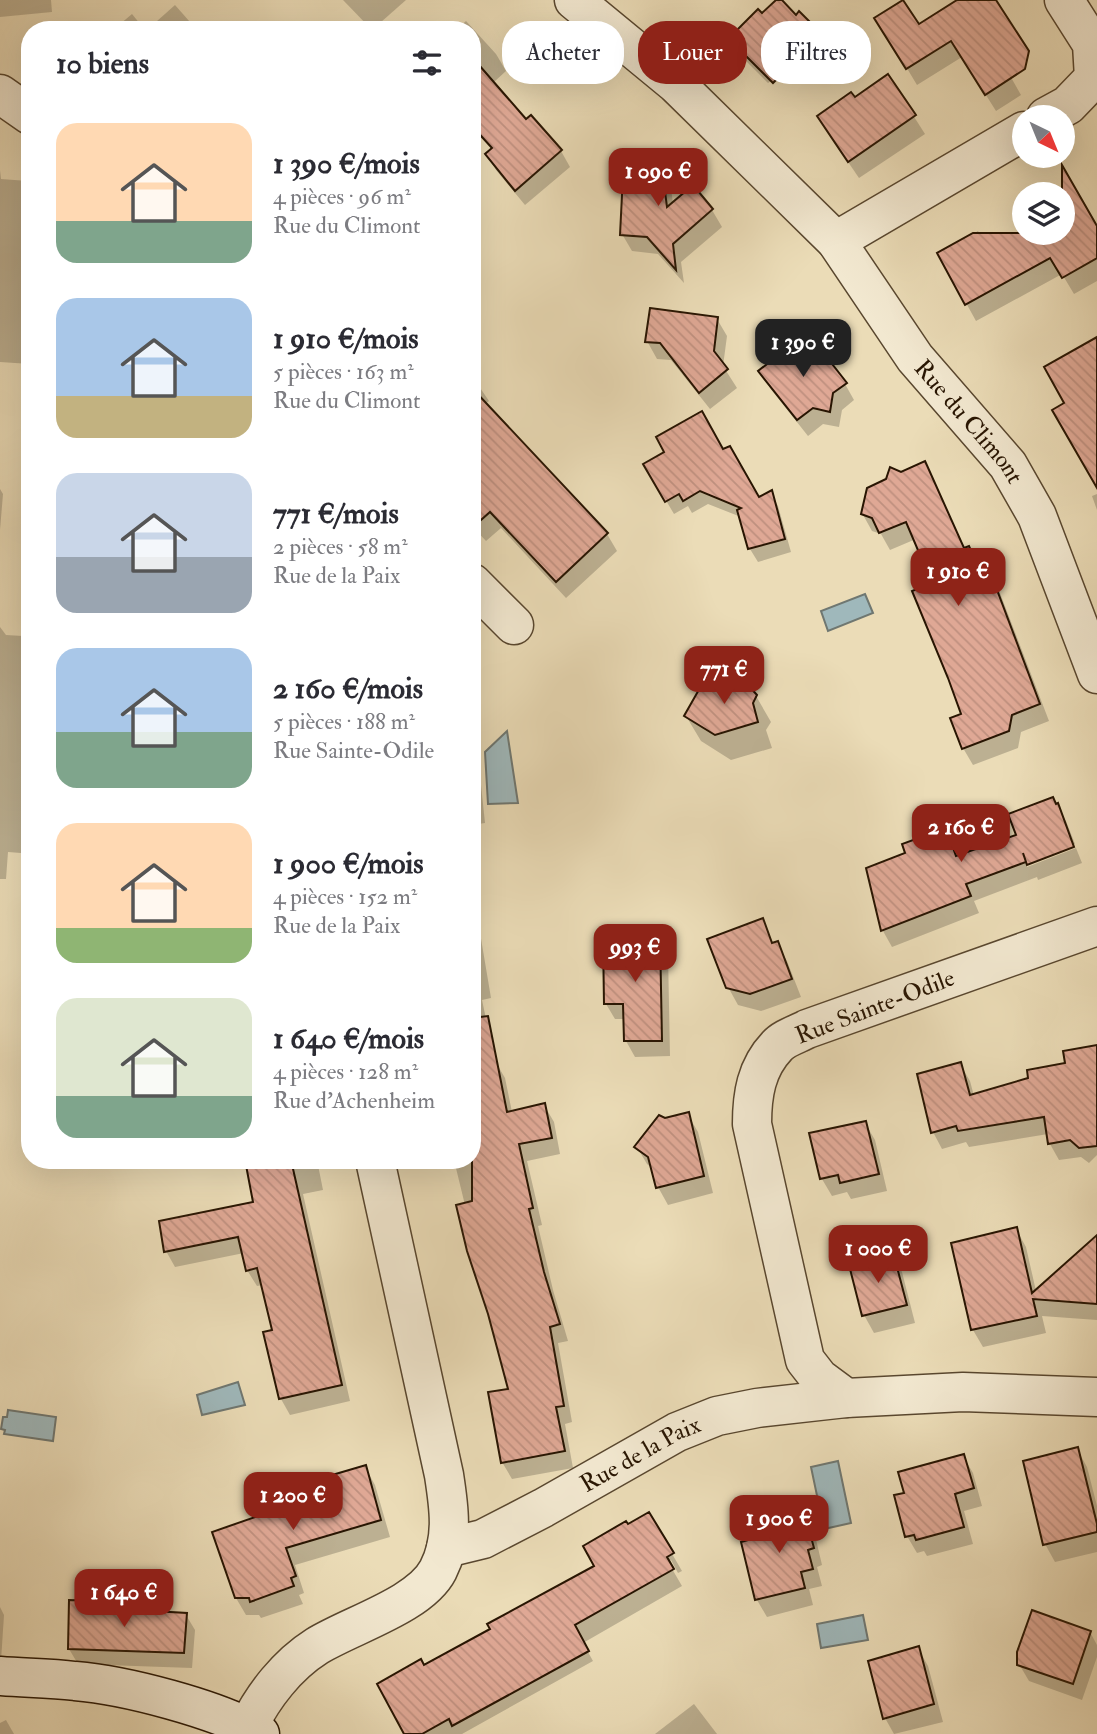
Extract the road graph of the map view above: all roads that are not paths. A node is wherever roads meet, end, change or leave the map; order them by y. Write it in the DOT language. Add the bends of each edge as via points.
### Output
graph roads {
  1 [pos="574,0"];
  2 [pos="1064,0"];
  3 [pos="0,94"];
  4 [pos="1068,105"];
  5 [pos="21,109"];
  6 [pos="1012,138"];
  7 [pos="836,241"];
  8 [pos="481,592"];
  9 [pos="514,625"];
  10 [pos="1097,674"];
  11 [pos="1097,926"];
  12 [pos="377,1169"];
  13 [pos="1097,1397"];
  14 [pos="846,1398"];
  15 [pos="446,1548"];
  16 [pos="0,1676"];
  17 [pos="254,1731"];
  1 -- 7 [label="street, Rue du Climont" via="676,85"];
  2 -- 4 [label="street" via="1092,44 1094,78"];
  3 -- 5 [label="street"];
  6 -- 7 [label="street"];
  7 -- 10 [label="street, Rue du Climont" via="915,358 1008,465 1037,516"];
  8 -- 9 [label="street"];
  11 -- 14 [label="street, Rue Sainte-Odile" via="807,1029 778,1044 764,1065 752,1092 752,1125 805,1360 819,1378"];
  12 -- 15 [label="street" via="444,1475 450,1518"];
  13 -- 14 [label="street" via="963,1392"];
  14 -- 15 [label="street, Rue de la Paix" via="717,1416 677,1432 483,1539"];
  15 -- 17 [label="street" via="438,1570 424,1588 316,1647 283,1675 258,1706"];
  16 -- 17 [label="street" via="118,1688 178,1703"];
}
